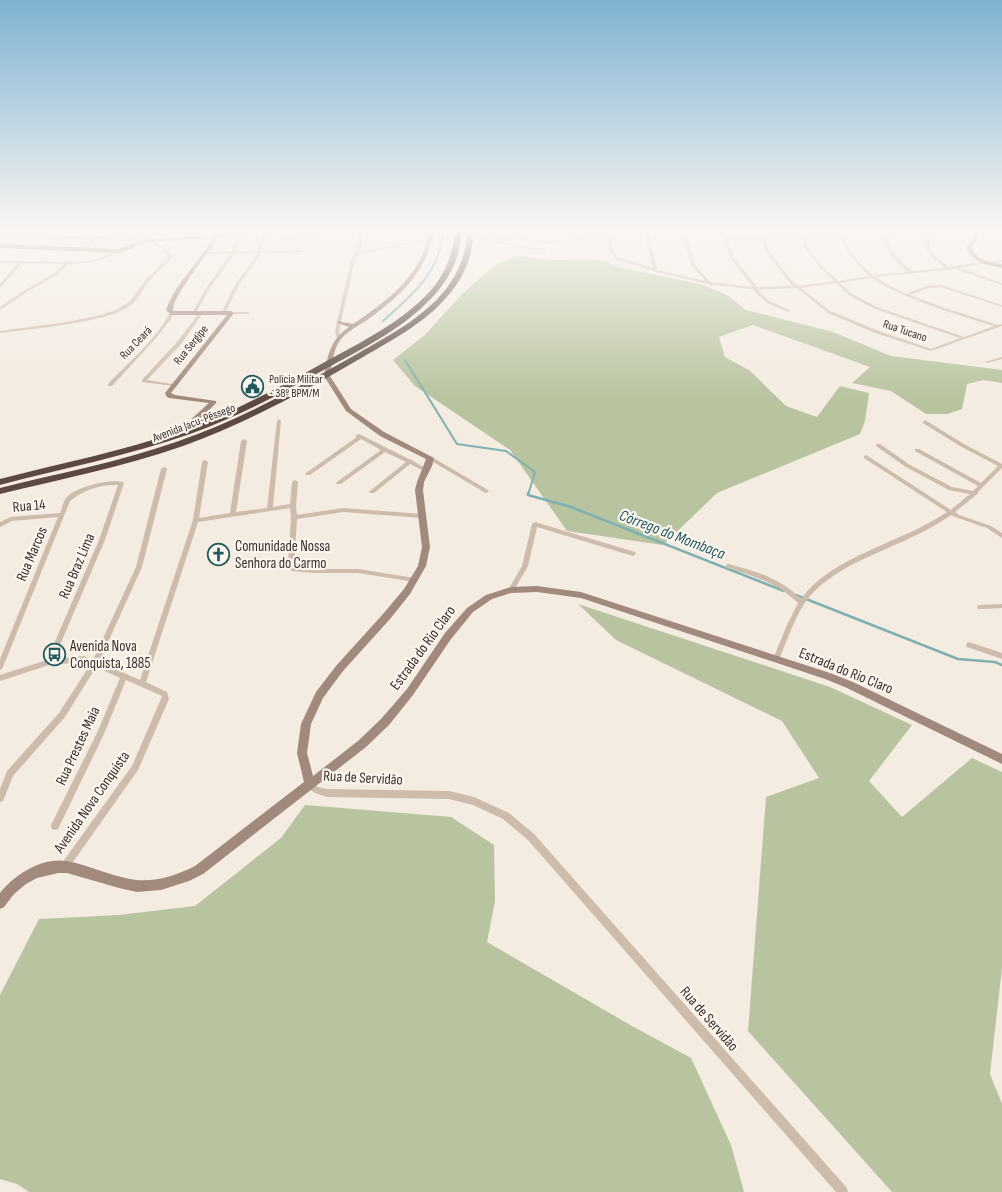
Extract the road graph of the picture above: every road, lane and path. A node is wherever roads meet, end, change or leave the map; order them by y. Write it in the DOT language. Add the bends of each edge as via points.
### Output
graph roads {
  1 [pos="35,286"];
  2 [pos="144,286"];
  3 [pos="183,286"];
  4 [pos="210,286"];
  5 [pos="238,286"];
  6 [pos="347,286"];
  7 [pos="404,286"];
  8 [pos="438,286"];
  9 [pos="452,286"];
  10 [pos="720,286"];
  11 [pos="796,286"];
  12 [pos="813,286"];
  13 [pos="841,286"];
  14 [pos="889,286"];
  15 [pos="755,288"];
  16 [pos="798,288"];
  17 [pos="906,295"];
  18 [pos="1002,306"];
  19 [pos="0,309"];
  20 [pos="788,311"];
  21 [pos="171,313"];
  22 [pos="198,313"];
  23 [pos="223,313"];
  24 [pos="231,313"];
  25 [pos="248,313"];
  26 [pos="339,322"];
  27 [pos="354,326"];
  28 [pos="1000,326"];
  29 [pos="0,332"];
  30 [pos="339,338"];
  31 [pos="963,338"];
  32 [pos="380,339"];
  33 [pos="1002,358"];
  34 [pos="987,362"];
  35 [pos="110,385"];
  36 [pos="170,388"];
  37 [pos="200,415"];
  38 [pos="221,418"];
  39 [pos="279,421"];
  40 [pos="925,422"];
  41 [pos="360,436"];
  42 [pos="166,439"];
  43 [pos="244,441"];
  44 [pos="878,445"];
  45 [pos="385,449"];
  46 [pos="917,450"];
  47 [pos="866,457"];
  48 [pos="430,458"];
  49 [pos="205,462"];
  50 [pos="410,462"];
  51 [pos="1002,466"];
  52 [pos="164,469"];
  53 [pos="426,470"];
  54 [pos="308,474"];
  55 [pos="0,482"];
  56 [pos="116,482"];
  57 [pos="295,482"];
  58 [pos="339,483"];
  59 [pos="982,486"];
  60 [pos="486,491"];
  61 [pos="0,492"];
  62 [pos="372,492"];
  63 [pos="976,492"];
  64 [pos="292,506"];
  65 [pos="270,510"];
  66 [pos="951,512"];
  67 [pos="62,515"];
  68 [pos="233,515"];
  69 [pos="294,516"];
  70 [pos="422,516"];
  71 [pos="196,520"];
  72 [pos="0,525"];
  73 [pos="1002,536"];
  74 [pos="632,554"];
  75 [pos="729,566"];
  76 [pos="415,580"];
  77 [pos="511,590"];
  78 [pos="802,603"];
  79 [pos="1002,606"];
  80 [pos="980,607"];
  81 [pos="969,645"];
  82 [pos="1002,656"];
  83 [pos="776,659"];
  84 [pos="50,662"];
  85 [pos="96,663"];
  86 [pos="0,667"];
  87 [pos="124,676"];
  88 [pos="0,678"];
  89 [pos="142,683"];
  90 [pos="1002,759"];
  91 [pos="310,785"];
  92 [pos="0,798"];
  93 [pos="55,826"];
  94 [pos="64,866"];
  95 [pos="0,903"];
  96 [pos="843,1192"];
  1 -- 19 [label="street"];
  2 -- 29 [label="street" via="125,307 92,318"];
  3 -- 21 [label="main road" via="168,308"];
  4 -- 22 [label="street" via="198,304"];
  5 -- 23 [label="street"];
  6 -- 26 [label="street"];
  7 -- 27 [label="main road"];
  8 -- 32 [label="highway, Avenida Jacu-Pêssego"];
  9 -- 32 [label="highway, Avenida Jacu-Pêssego" via="427,311"];
  10 -- 15 [label="street"];
  11 -- 16 [label="street, Rua Tucano"];
  12 -- 16 [label="street"];
  13 -- 31 [label="street" via="876,308"];
  14 -- 17 [label="street"];
  15 -- 16 [label="street"];
  15 -- 20 [label="street" via="768,302"];
  16 -- 31 [label="street, Rua Tucano" via="845,320 932,350"];
  17 -- 18 [label="street" via="941,286"];
  17 -- 28 [label="street"];
  21 -- 22 [label="main road"];
  21 -- 35 [label="street, Rua Ceará" via="162,330"];
  22 -- 23 [label="main road"];
  22 -- 36 [label="street" via="179,343 144,380"];
  23 -- 24 [label="main road"];
  24 -- 25 [label="street"];
  24 -- 36 [label="main road, Rua Sergipe"];
  26 -- 27 [label="main road"];
  26 -- 30 [label="street"];
  27 -- 30 [label="main road"];
  28 -- 31 [label="street"];
  30 -- 48 [label="main road" via="333,347 327,376 348,410 382,434"];
  32 -- 38 [label="highway, Avenida Jacu-Pêssego"];
  32 -- 61 [label="highway, Avenida Jacu-Pêssego" via="305,387 256,413 177,445"];
  33 -- 34 [label="street"];
  36 -- 37 [label="main road" via="169,396 214,402"];
  37 -- 38 [label="main road" via="208,419"];
  37 -- 42 [label="main road"];
  38 -- 42 [label="highway, Avenida Jacu-Pêssego"];
  39 -- 65 [label="street"];
  40 -- 51 [label="street"];
  41 -- 45 [label="street"];
  41 -- 54 [label="street"];
  42 -- 55 [label="highway, Avenida Jacu-Pêssego"];
  43 -- 68 [label="street"];
  44 -- 63 [label="street" via="951,489"];
  45 -- 50 [label="street"];
  45 -- 58 [label="street"];
  46 -- 59 [label="street"];
  47 -- 66 [label="street"];
  48 -- 53 [label="main road, Rua de Servidão"];
  48 -- 60 [label="street"];
  49 -- 71 [label="street"];
  50 -- 53 [label="street"];
  50 -- 62 [label="street"];
  51 -- 59 [label="street"];
  52 -- 85 [label="street" via="139,567"];
  53 -- 70 [label="main road, Rua de Servidão" via="419,486"];
  56 -- 67 [label="street, Rua Marcos" via="77,492 68,500"];
  56 -- 84 [label="street, Rua Braz Lima" via="121,487 102,540"];
  57 -- 64 [label="street"];
  59 -- 63 [label="street"];
  63 -- 66 [label="street"];
  64 -- 65 [label="street"];
  64 -- 69 [label="street"];
  65 -- 68 [label="street"];
  66 -- 73 [label="street" via="989,527"];
  66 -- 78 [label="street" via="927,528 826,578"];
  67 -- 72 [label="street, Rua 14" via="11,519"];
  67 -- 86 [label="street, Rua Marcos"];
  68 -- 71 [label="street"];
  69 -- 70 [label="street" via="342,510"];
  69 -- 76 [label="street" via="291,565 294,569 358,570"];
  70 -- 76 [label="main road, Rua de Servidão" via="426,556"];
  71 -- 89 [label="street"];
  74 -- 77 [label="street" via="535,524 525,566"];
  75 -- 78 [label="street" via="785,586"];
  76 -- 91 [label="main road, Rua de Servidão" via="339,669 314,707 302,745 304,773"];
  77 -- 83 [label="main road, Estrada do Rio Claro" via="538,589 581,595"];
  77 -- 91 [label="main road, Estrada do Rio Claro" via="489,597 470,610 385,722"];
  78 -- 83 [label="street"];
  79 -- 80 [label="street"];
  81 -- 82 [label="street"];
  83 -- 90 [label="main road, Estrada do Rio Claro" via="850,685"];
  84 -- 85 [label="street, Avenida Nova Conquista" via="84,659"];
  84 -- 88 [label="street, Avenida Nova Conquista"];
  85 -- 87 [label="street, Avenida Nova Conquista"];
  85 -- 92 [label="street" via="62,714 10,774"];
  87 -- 89 [label="street, Avenida Nova Conquista"];
  87 -- 93 [label="street, Rua Prestes Maia"];
  89 -- 94 [label="street, Avenida Nova Conquista" via="166,696 143,753 124,785"];
  91 -- 94 [label="main road, Estrada do Rio Claro" via="199,870 180,880 158,886 137,886"];
  91 -- 96 [label="street, Rua de Servidão" via="327,793 449,794 474,800 506,816 531,837"];
  94 -- 95 [label="main road, Estrada do Rio Claro" via="32,874 9,890"];
}
